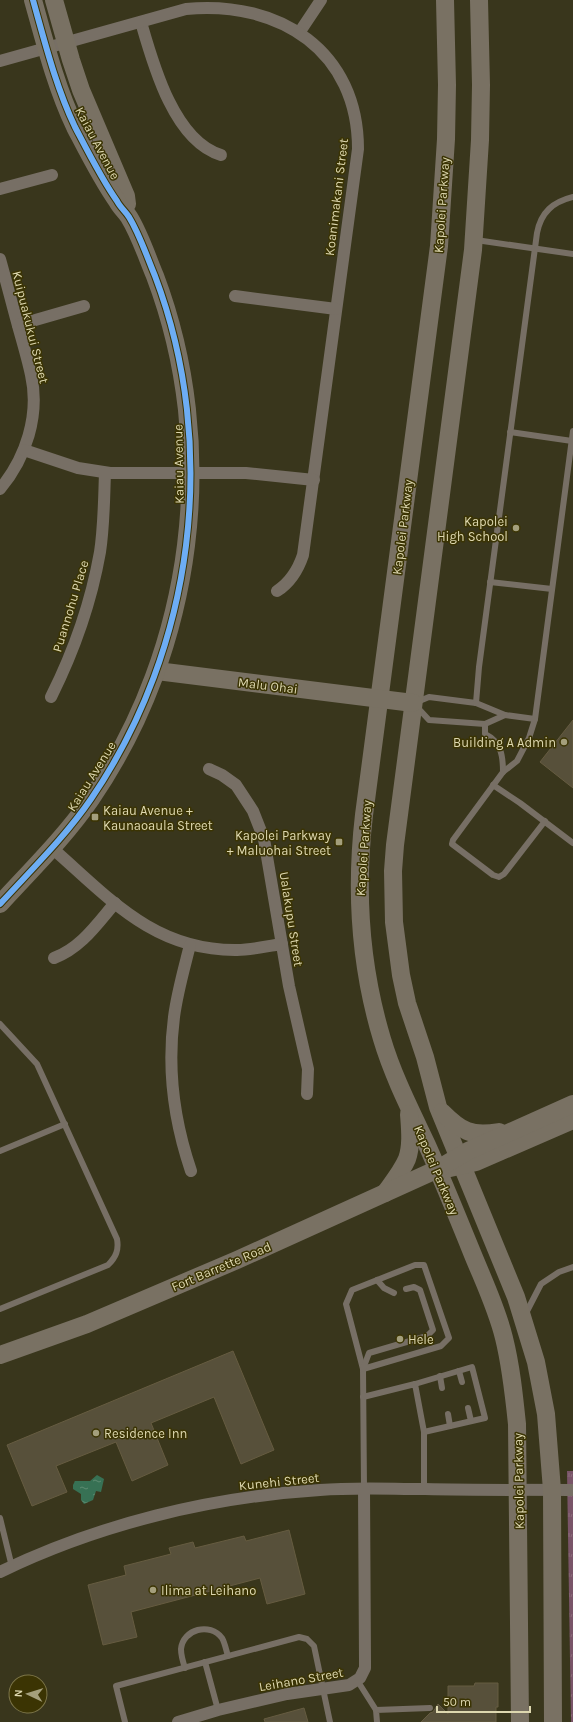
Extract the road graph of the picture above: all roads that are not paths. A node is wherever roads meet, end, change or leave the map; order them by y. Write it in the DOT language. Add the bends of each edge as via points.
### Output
graph roads {
  1 [pos="33,0"];
  2 [pos="54,0"];
  3 [pos="321,0"];
  4 [pos="445,0"];
  5 [pos="479,0"];
  6 [pos="141,22"];
  7 [pos="301,30"];
  8 [pos="66,43"];
  9 [pos="47,48"];
  10 [pos="0,61"];
  11 [pos="221,155"];
  12 [pos="52,175"];
  13 [pos="0,189"];
  14 [pos="573,197"];
  15 [pos="129,217"];
  16 [pos="474,240"];
  17 [pos="535,249"];
  18 [pos="573,254"];
  19 [pos="0,259"];
  20 [pos="234,296"];
  21 [pos="84,306"];
  22 [pos="336,309"];
  23 [pos="18,324"];
  24 [pos="573,430"];
  25 [pos="510,432"];
  26 [pos="572,441"];
  27 [pos="24,450"];
  28 [pos="105,473"];
  29 [pos="190,473"];
  30 [pos="314,480"];
  31 [pos="0,489"];
  32 [pos="490,582"];
  33 [pos="552,589"];
  34 [pos="277,591"];
  35 [pos="156,671"];
  36 [pos="51,697"];
  37 [pos="379,699"];
  38 [pos="413,703"];
  39 [pos="476,703"];
  40 [pos="505,715"];
  41 [pos="535,719"];
  42 [pos="484,724"];
  43 [pos="209,770"];
  44 [pos="503,772"];
  45 [pos="493,785"];
  46 [pos="545,821"];
  47 [pos="573,843"];
  48 [pos="52,848"];
  49 [pos="115,903"];
  50 [pos="0,904"];
  51 [pos="282,944"];
  52 [pos="190,945"];
  53 [pos="54,958"];
  54 [pos="0,1024"];
  55 [pos="307,1094"];
  56 [pos="573,1104"];
  57 [pos="409,1105"];
  58 [pos="438,1107"];
  59 [pos="573,1120"];
  60 [pos="533,1122"];
  61 [pos="65,1124"];
  62 [pos="0,1151"];
  63 [pos="460,1161"];
  64 [pos="438,1170"];
  65 [pos="191,1171"];
  66 [pos="384,1193"];
  67 [pos="573,1267"];
  68 [pos="377,1280"];
  69 [pos="406,1289"];
  70 [pos="394,1293"];
  71 [pos="0,1309"];
  72 [pos="523,1318"];
  73 [pos="0,1355"];
  74 [pos="363,1369"];
  75 [pos="459,1371"];
  76 [pos="440,1376"];
  77 [pos="462,1382"];
  78 [pos="415,1384"];
  79 [pos="442,1388"];
  80 [pos="363,1397"];
  81 [pos="468,1408"];
  82 [pos="448,1414"];
  83 [pos="470,1421"];
  84 [pos="450,1426"];
  85 [pos="424,1432"];
  86 [pos="364,1488"];
  87 [pos="424,1489"];
  88 [pos="518,1490"];
  89 [pos="552,1490"];
  90 [pos="573,1490"];
  91 [pos="0,1518"];
  92 [pos="12,1567"];
  93 [pos="0,1572"];
  94 [pos="228,1656"];
  95 [pos="205,1662"];
  96 [pos="185,1668"];
  97 [pos="357,1680"];
  98 [pos="322,1688"];
  99 [pos="430,1708"];
  100 [pos="218,1710"];
  101 [pos="376,1710"];
  102 [pos="125,1722"];
  103 [pos="178,1722"];
  104 [pos="330,1722"];
  105 [pos="377,1722"];
  106 [pos="520,1722"];
  107 [pos="553,1722"];
  1 -- 9 [label="main road, Kaiau Avenue"];
  2 -- 8 [label="main road, Kaiau Avenue"];
  3 -- 7 [label="street"];
  4 -- 37 [label="main road, Kapolei Parkway" via="446,139 439,246"];
  5 -- 16 [label="main road, Kapolei Parkway" via="481,85"];
  6 -- 7 [label="street, Koanimakani Street" via="201,6 232,5 263,11"];
  6 -- 8 [label="street, Koanimakani Street"];
  6 -- 11 [label="street" via="156,72 170,104 200,144"];
  7 -- 22 [label="street, Koanimakani Street" via="316,42 335,65 348,91 356,119 358,149"];
  8 -- 9 [label="street, Koanimakani Street"];
  8 -- 15 [label="main road, Kaiau Avenue" via="81,90 126,196"];
  9 -- 10 [label="street, Koanimakani Street"];
  9 -- 15 [label="main road, Kaiau Avenue" via="63,99 77,130 116,200"];
  12 -- 13 [label="street"];
  14 -- 17 [label="lane" via="559,201 546,211 538,225"];
  15 -- 29 [label="main road, Kaiau Avenue" via="155,277 175,342 187,408"];
  16 -- 17 [label="lane"];
  16 -- 38 [label="main road, Kapolei Parkway"];
  17 -- 18 [label="lane"];
  17 -- 25 [label="lane"];
  19 -- 23 [label="street, Kuipuakukui Street"];
  20 -- 22 [label="street"];
  21 -- 23 [label="street"];
  22 -- 30 [label="street, Koanimakani Street"];
  23 -- 27 [label="street, Kuipuakukui Street" via="32,376 33,390 32,419"];
  24 -- 26 [label="lane"];
  25 -- 26 [label="lane"];
  25 -- 32 [label="lane"];
  26 -- 33 [label="lane"];
  27 -- 28 [label="street" via="78,468"];
  27 -- 31 [label="street, Kuipuakukui Street" via="12,474"];
  28 -- 29 [label="street"];
  28 -- 36 [label="street, Puannohu Place" via="102,532 92,591 74,647"];
  29 -- 30 [label="street" via="246,473"];
  29 -- 35 [label="main road, Kaiau Avenue" via="190,509 182,573 169,633"];
  30 -- 34 [label="street, Koanimakani Street" via="303,555 296,572"];
  32 -- 33 [label="lane"];
  32 -- 39 [label="lane"];
  33 -- 41 [label="lane"];
  35 -- 37 [label="main road, Malu Ohai"];
  35 -- 48 [label="main road, Kaiau Avenue" via="136,720 108,774 73,825"];
  37 -- 38 [label="main road, Malu Ohai"];
  37 -- 57 [label="main road, Kapolei Parkway" via="361,842 360,924 367,982 374,1012 393,1070"];
  38 -- 39 [label="lane" via="429,697"];
  38 -- 42 [label="lane" via="429,720"];
  38 -- 58 [label="main road, Kapolei Parkway" via="395,845 394,922 407,1003"];
  39 -- 40 [label="lane"];
  40 -- 41 [label="lane"];
  40 -- 42 [label="lane"];
  41 -- 44 [label="lane" via="517,761"];
  42 -- 44 [label="lane" via="485,734 501,749"];
  43 -- 51 [label="street, Ualakupu Street" via="236,785 260,825 268,854"];
  44 -- 45 [label="lane"];
  45 -- 46 [label="lane"];
  45 -- 46 [label="lane" via="452,844 493,875 499,877 504,874"];
  46 -- 47 [label="lane"];
  48 -- 49 [label="street"];
  48 -- 50 [label="main road, Kaiau Avenue"];
  49 -- 52 [label="street" via="148,928"];
  49 -- 53 [label="street" via="81,943 69,952"];
  51 -- 52 [label="street" via="239,950 206,949"];
  51 -- 55 [label="street, Ualakupu Street" via="308,1069"];
  52 -- 65 [label="street" via="174,1016 171,1064 176,1115"];
  54 -- 61 [label="lane" via="37,1064"];
  56 -- 60 [label="main road, Fort Barrette Road"];
  57 -- 64 [label="main road, Kapolei Parkway"];
  57 -- 66 [label="main road" via="408,1158"];
  58 -- 60 [label="main road" via="455,1124 472,1134 493,1133"];
  58 -- 63 [label="main road, Kapolei Parkway"];
  59 -- 63 [label="main road, Fort Barrette Road" via="483,1159"];
  60 -- 63 [label="main road, Fort Barrette Road"];
  61 -- 62 [label="lane"];
  61 -- 71 [label="lane" via="117,1239 115,1256 103,1267"];
  63 -- 64 [label="main road, Fort Barrette Road"];
  63 -- 72 [label="main road, Kapolei Parkway"];
  64 -- 66 [label="main road, Fort Barrette Road"];
  64 -- 88 [label="main road, Kapolei Parkway" via="495,1309 504,1339 517,1424"];
  66 -- 73 [label="main road, Fort Barrette Road" via="94,1321"];
  67 -- 72 [label="lane" via="559,1272 541,1284"];
  68 -- 70 [label="lane" via="384,1288"];
  68 -- 74 [label="lane" via="352,1290 346,1304"];
  68 -- 74 [label="lane" via="415,1264 424,1265 449,1338 441,1346"];
  69 -- 74 [label="lane" via="414,1287 420,1290 433,1330 427,1336 369,1353"];
  72 -- 89 [label="main road, Kapolei Parkway" via="536,1362 546,1414"];
  74 -- 80 [label="lane"];
  75 -- 76 [label="lane"];
  75 -- 77 [label="lane"];
  75 -- 83 [label="lane" via="472,1367 481,1401 484,1418"];
  76 -- 78 [label="lane"];
  76 -- 79 [label="lane"];
  78 -- 80 [label="lane"];
  78 -- 85 [label="lane"];
  80 -- 86 [label="lane"];
  81 -- 83 [label="lane"];
  82 -- 84 [label="lane"];
  83 -- 84 [label="lane"];
  84 -- 85 [label="lane"];
  85 -- 87 [label="lane"];
  86 -- 87 [label="street, Kunehi Street"];
  86 -- 92 [label="street, Kunehi Street" via="279,1493 192,1507 79,1539"];
  86 -- 97 [label="street, Leihano Street" via="365,1662 363,1674"];
  87 -- 88 [label="street, Kunehi Street"];
  88 -- 89 [label="street, Kunehi Street"];
  88 -- 106 [label="main road, Kapolei Parkway"];
  89 -- 90 [label="street, Kunehi Street"];
  89 -- 107 [label="main road, Kapolei Parkway"];
  91 -- 92 [label="lane"];
  92 -- 93 [label="street, Kunehi Street"];
  94 -- 95 [label="lane"];
  94 -- 96 [label="lane" via="218,1634 207,1629 196,1630 190,1633 183,1643 181,1655"];
  94 -- 98 [label="lane" via="295,1638 304,1638 314,1646"];
  95 -- 96 [label="lane"];
  95 -- 100 [label="lane"];
  96 -- 102 [label="lane" via="116,1686"];
  97 -- 98 [label="street, Leihano Street" via="349,1685"];
  97 -- 101 [label="lane"];
  98 -- 100 [label="street, Leihano Street"];
  98 -- 104 [label="lane"];
  99 -- 101 [label="lane"];
  100 -- 103 [label="street, Leihano Street"];
  101 -- 105 [label="lane"];
}
